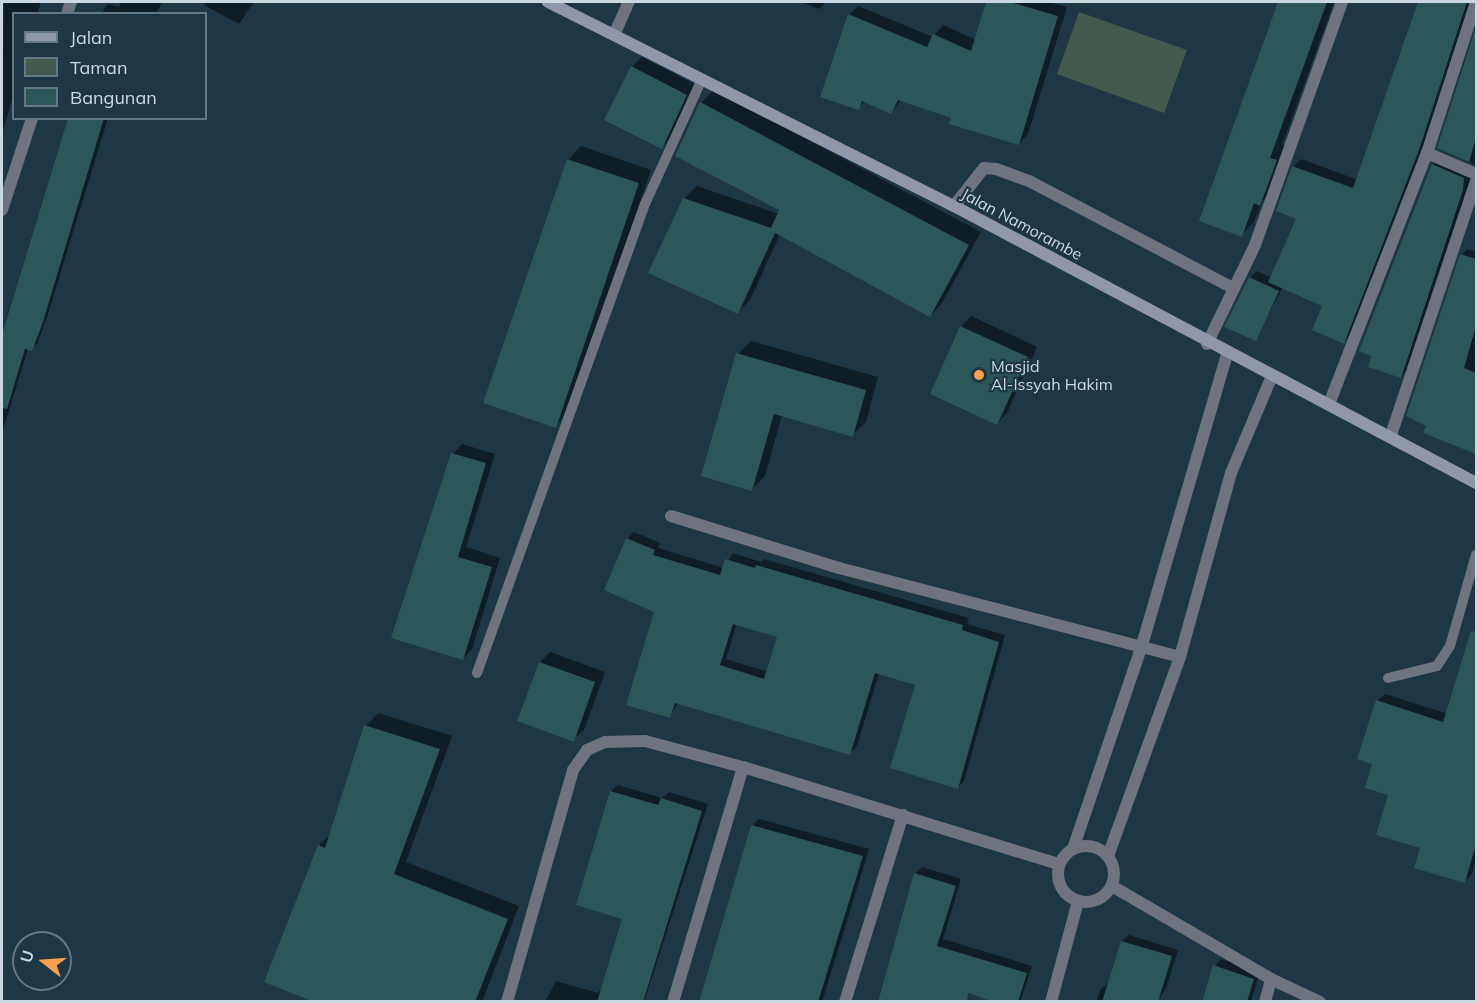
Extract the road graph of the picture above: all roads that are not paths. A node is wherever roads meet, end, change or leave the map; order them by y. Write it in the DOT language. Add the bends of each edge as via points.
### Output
graph roads {
  1 [pos="548,2"];
  2 [pos="629,2"];
  3 [pos="1342,2"];
  4 [pos="1476,2"];
  5 [pos="615,35"];
  6 [pos="702,79"];
  7 [pos="31,120"];
  8 [pos="1427,153"];
  9 [pos="1476,174"];
  10 [pos="1476,181"];
  11 [pos="954,206"];
  12 [pos="2,210"];
  13 [pos="1233,288"];
  14 [pos="1207,344"];
  15 [pos="1227,354"];
  16 [pos="1272,375"];
  17 [pos="1329,404"];
  18 [pos="1391,435"];
  19 [pos="1476,483"];
  20 [pos="671,516"];
  21 [pos="1476,555"];
  22 [pos="1142,645"];
  23 [pos="1180,657"];
  24 [pos="477,674"];
  25 [pos="1388,678"];
  26 [pos="743,766"];
  27 [pos="903,815"];
  28 [pos="1072,849"];
  29 [pos="1108,856"];
  30 [pos="1059,864"];
  31 [pos="1112,886"];
  32 [pos="1078,901"];
  33 [pos="1271,979"];
  34 [pos="507,1002"];
  35 [pos="674,1002"];
  36 [pos="845,1002"];
  37 [pos="1051,1002"];
  38 [pos="1264,1002"];
  39 [pos="1320,1002"];
  1 -- 5 [label="main road, Jalan Namorambe"];
  2 -- 5 [label="street"];
  3 -- 13 [label="street" via="1255,245"];
  4 -- 8 [label="street"];
  5 -- 6 [label="main road, Jalan Namorambe"];
  6 -- 11 [label="main road, Jalan Namorambe"];
  6 -- 24 [label="lane" via="645,204"];
  7 -- 12 [label="street"];
  8 -- 9 [label="street"];
  8 -- 17 [label="street"];
  10 -- 18 [label="street"];
  11 -- 13 [label="street" via="984,168 996,169 1031,182"];
  11 -- 14 [label="main road, Jalan Namorambe"];
  13 -- 14 [label="street"];
  14 -- 15 [label="main road, Jalan Namorambe"];
  15 -- 16 [label="main road, Jalan Namorambe"];
  15 -- 22 [label="street"];
  16 -- 17 [label="main road, Jalan Namorambe"];
  16 -- 23 [label="street" via="1231,473"];
  17 -- 18 [label="main road, Jalan Namorambe"];
  18 -- 19 [label="main road, Jalan Namorambe"];
  20 -- 22 [label="street" via="839,568"];
  21 -- 25 [label="lane" via="1450,646 1437,666"];
  22 -- 23 [label="street"];
  22 -- 28 [label="street"];
  23 -- 29 [label="street"];
  26 -- 27 [label="street"];
  26 -- 34 [label="street" via="645,741 604,742 580,757"];
  26 -- 35 [label="street"];
  27 -- 30 [label="street"];
  27 -- 36 [label="street"];
  28 -- 29 [label="street" via="1088,846"];
  28 -- 30 [label="street"];
  29 -- 31 [label="street" via="1113,868"];
  30 -- 32 [label="street" via="1062,889"];
  31 -- 32 [label="street" via="1094,901"];
  31 -- 33 [label="street"];
  32 -- 37 [label="street"];
  33 -- 38 [label="street"];
  33 -- 39 [label="street"];
}
